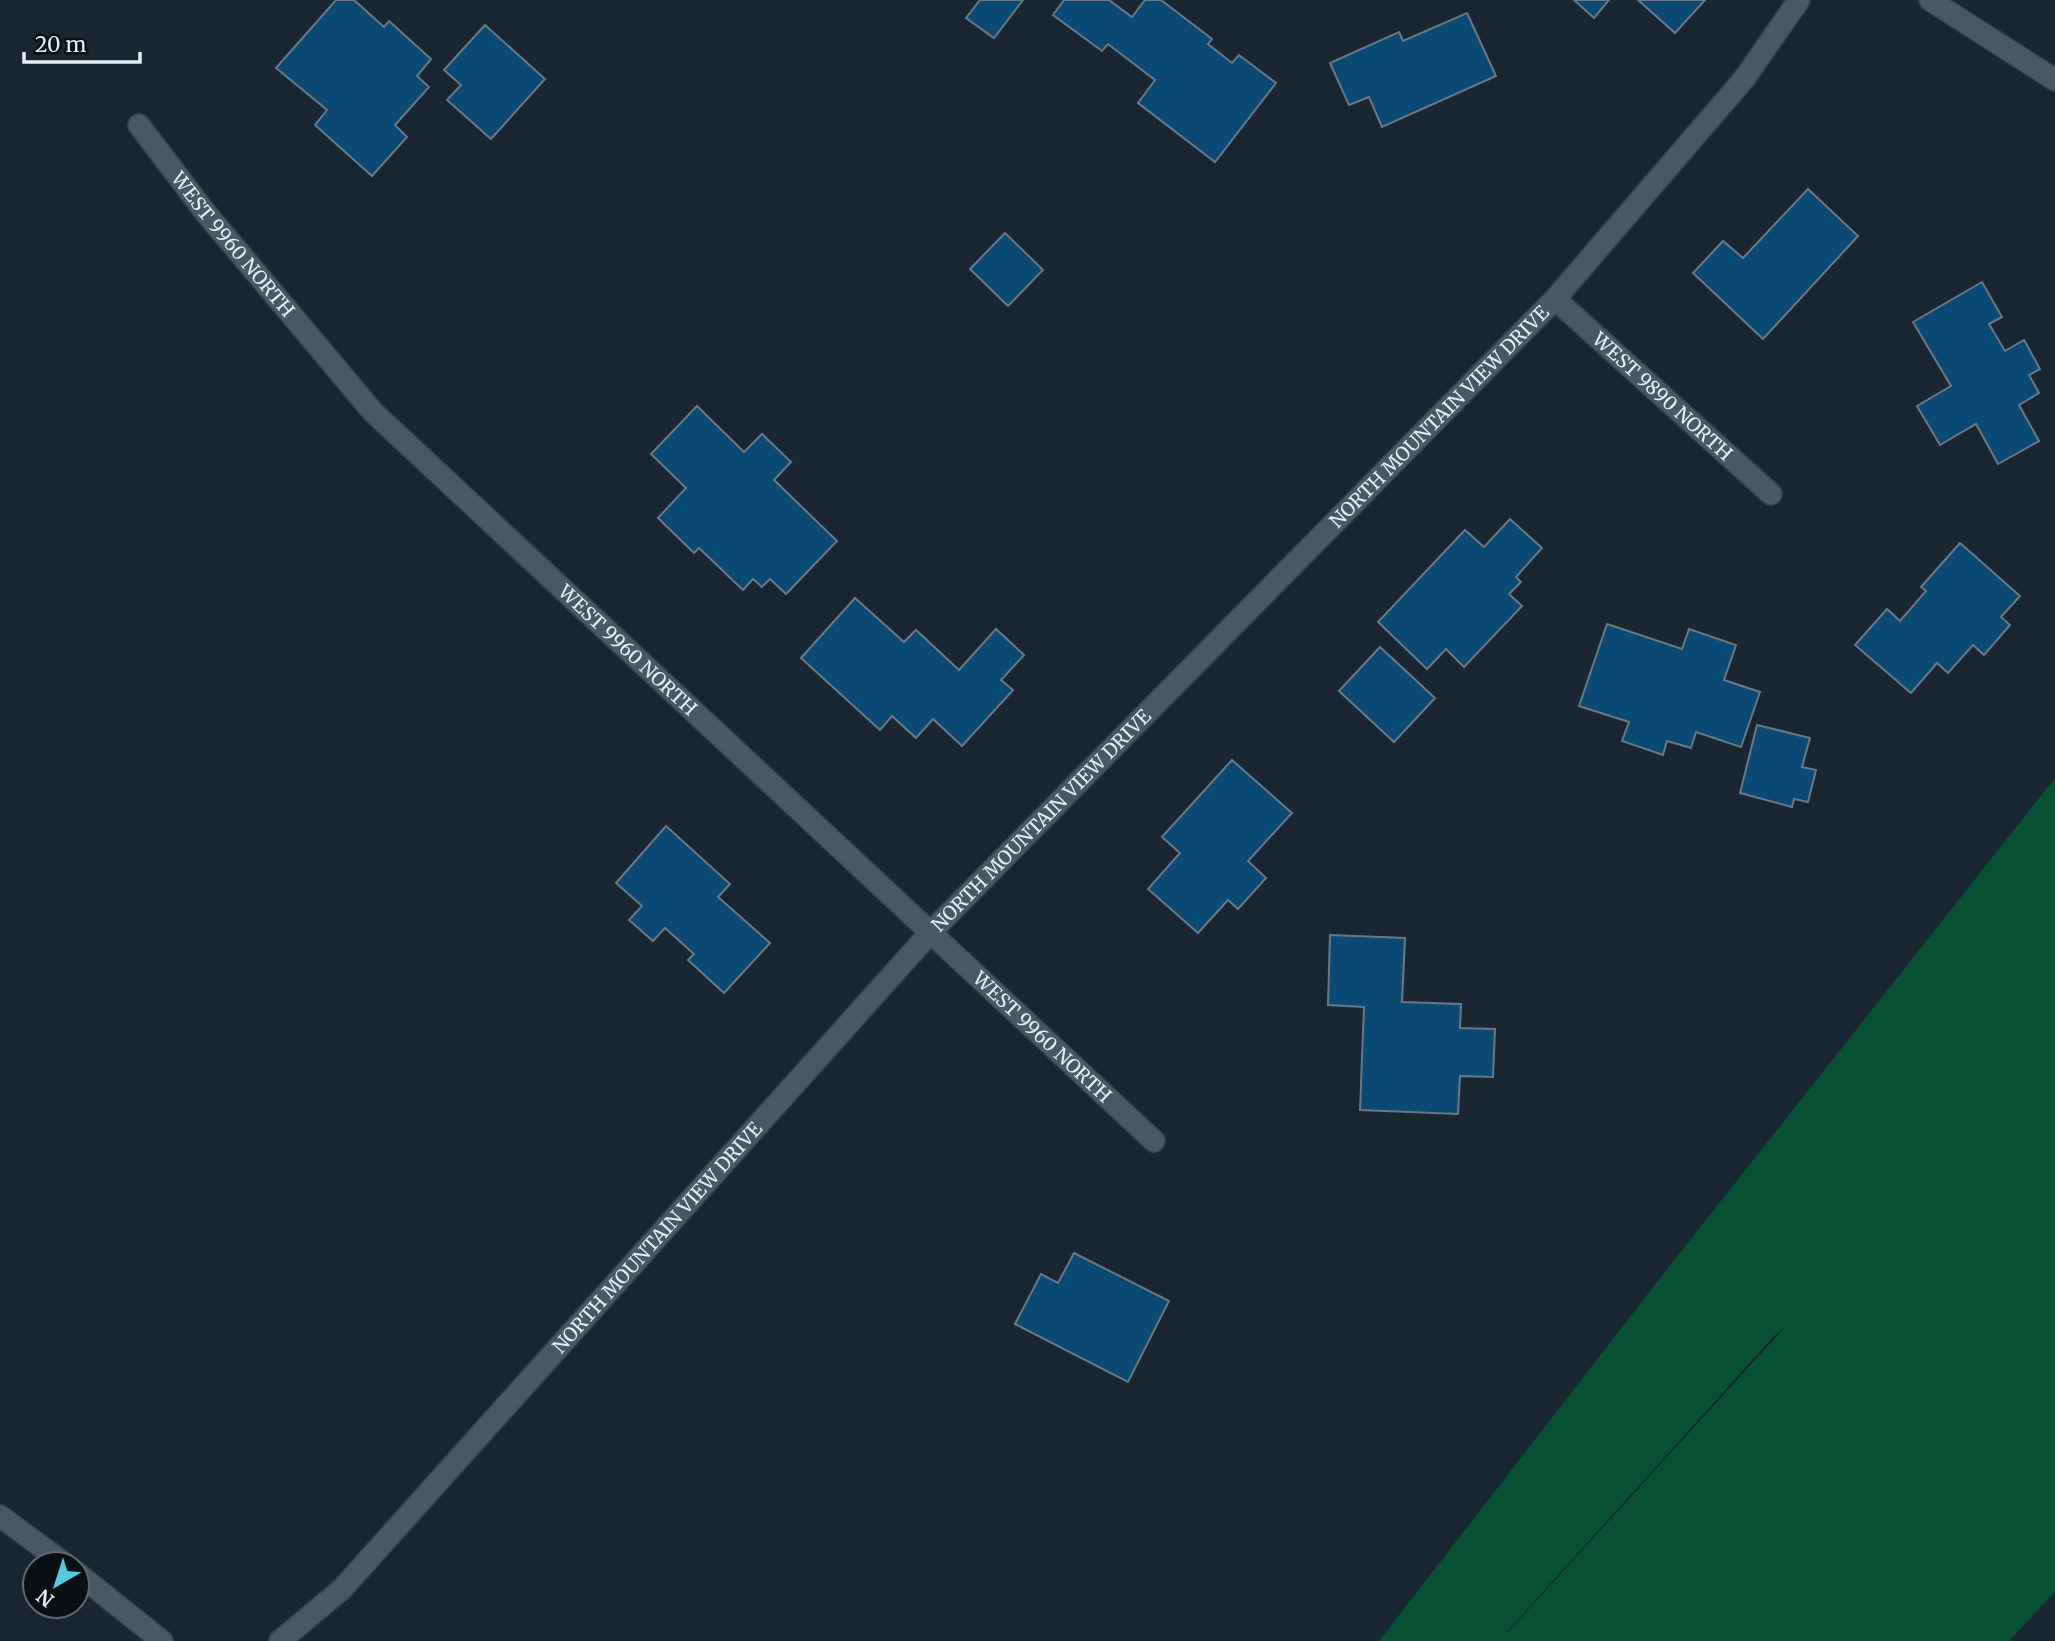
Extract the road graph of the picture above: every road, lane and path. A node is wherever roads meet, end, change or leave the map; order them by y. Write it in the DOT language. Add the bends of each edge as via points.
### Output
graph roads {
  1 [pos="1799,0"];
  2 [pos="1930,0"];
  3 [pos="2055,80"];
  4 [pos="139,125"];
  5 [pos="1555,299"];
  6 [pos="1771,494"];
  7 [pos="930,933"];
  8 [pos="1154,1141"];
  9 [pos="0,1516"];
  10 [pos="46,1550"];
  11 [pos="91,1584"];
  12 [pos="162,1641"];
  13 [pos="280,1641"];
  1 -- 5 [label="street, NORTH MOUNTAIN VIEW DRIVE" via="1744,79"];
  2 -- 3 [label="street"];
  4 -- 7 [label="street, WEST 9960 NORTH" via="205,212 373,412"];
  5 -- 6 [label="street, WEST 9890 NORTH"];
  5 -- 7 [label="street, NORTH MOUNTAIN VIEW DRIVE"];
  7 -- 8 [label="street, WEST 9960 NORTH"];
  7 -- 13 [label="street, NORTH MOUNTAIN VIEW DRIVE" via="342,1589"];
  9 -- 10 [label="street"];
  11 -- 12 [label="street"];
}
